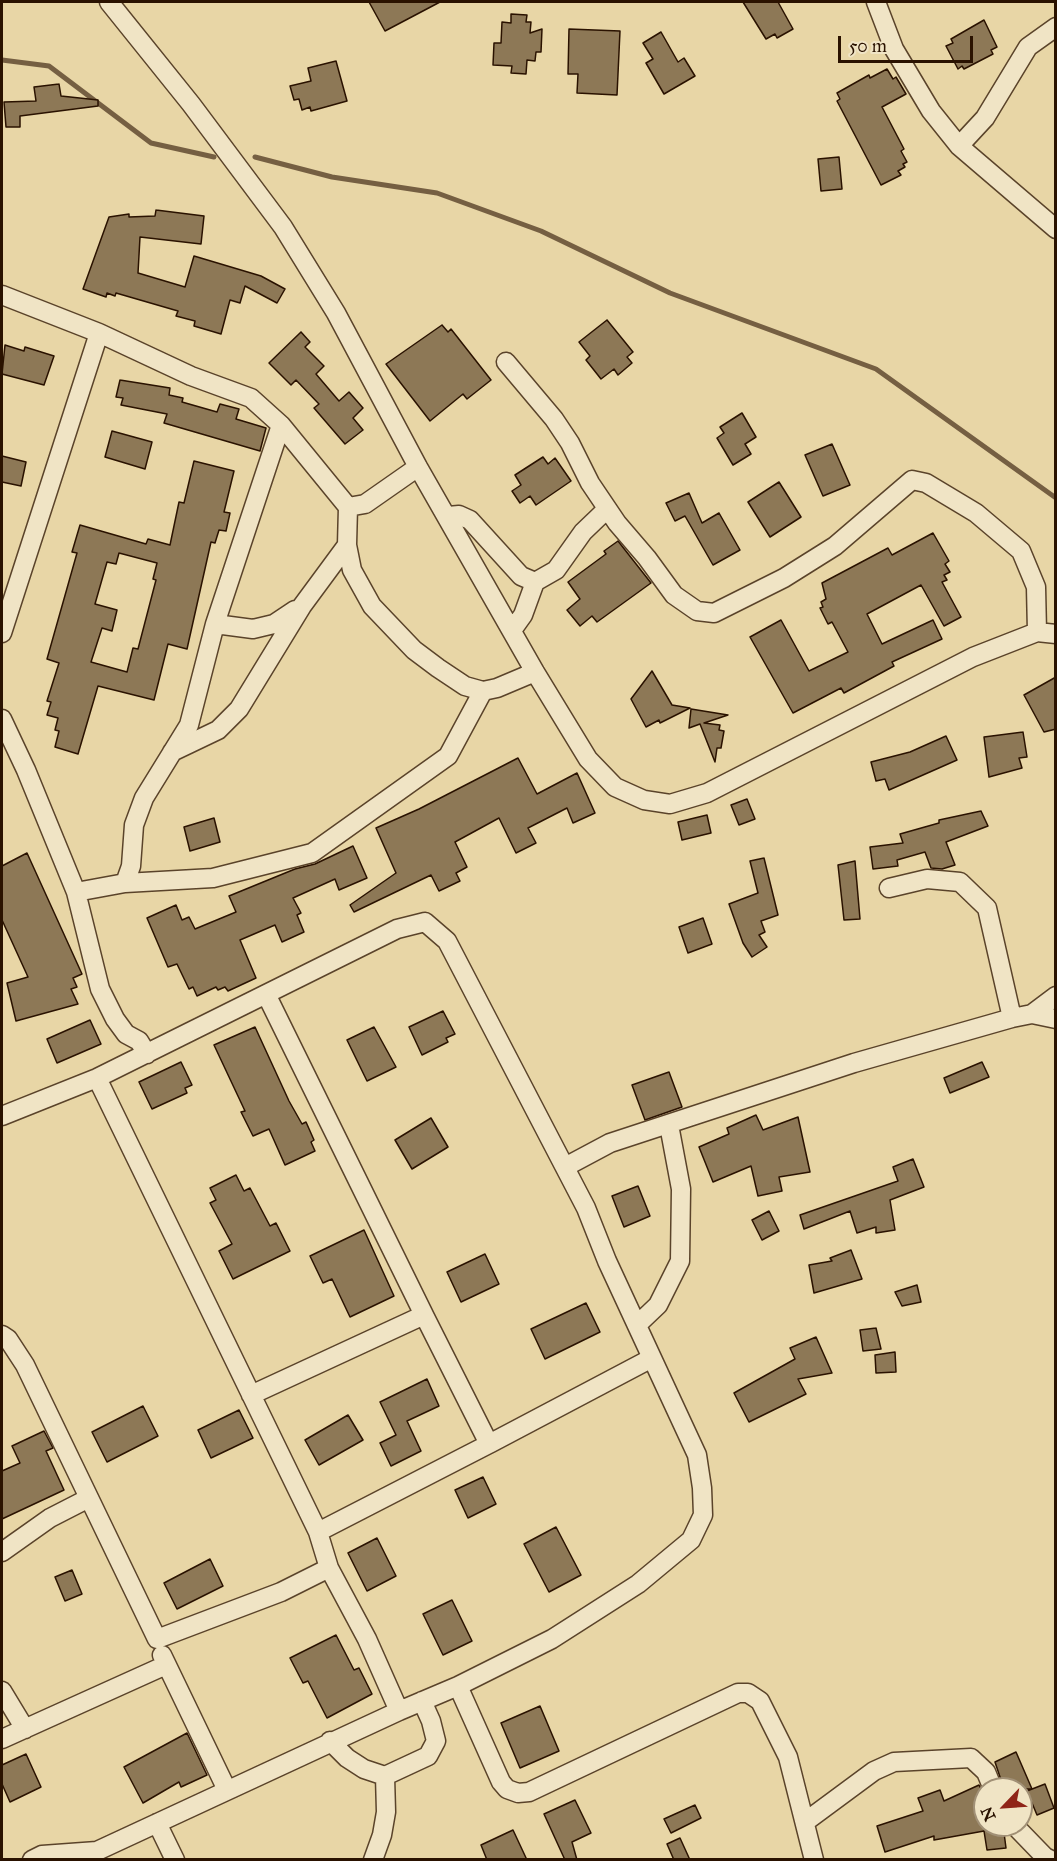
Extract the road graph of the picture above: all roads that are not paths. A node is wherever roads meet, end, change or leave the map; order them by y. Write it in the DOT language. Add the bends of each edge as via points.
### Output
graph roads {
  1 [pos="109,2"];
  2 [pos="876,2"];
  3 [pos="1056,27"];
  4 [pos="959,146"];
  5 [pos="1056,229"];
  6 [pos="2,295"];
  7 [pos="99,333"];
  8 [pos="506,362"];
  9 [pos="281,425"];
  10 [pos="418,466"];
  11 [pos="348,507"];
  12 [pos="607,509"];
  13 [pos="448,516"];
  14 [pos="346,545"];
  15 [pos="535,582"];
  16 [pos="302,606"];
  17 [pos="215,624"];
  18 [pos="513,629"];
  19 [pos="1037,632"];
  20 [pos="2,633"];
  21 [pos="1056,634"];
  22 [pos="535,672"];
  23 [pos="483,691"];
  24 [pos="2,719"];
  25 [pos="170,754"];
  26 [pos="125,883"];
  27 [pos="889,888"];
  28 [pos="75,892"];
  29 [pos="267,996"];
  30 [pos="1056,996"];
  31 [pos="1032,1014"];
  32 [pos="1012,1018"];
  33 [pos="1056,1019"];
  34 [pos="147,1054"];
  35 [pos="96,1078"];
  36 [pos="2,1116"];
  37 [pos="669,1125"];
  38 [pos="565,1167"];
  39 [pos="424,1315"];
  40 [pos="637,1325"];
  41 [pos="2,1335"];
  42 [pos="652,1358"];
  43 [pos="251,1395"];
  44 [pos="489,1444"];
  45 [pos="89,1498"];
  46 [pos="318,1532"];
  47 [pos="2,1552"];
  48 [pos="329,1568"];
  49 [pos="157,1639"];
  50 [pos="166,1665"];
  51 [pos="458,1686"];
  52 [pos="2,1691"];
  53 [pos="422,1701"];
  54 [pos="399,1711"];
  55 [pos="25,1729"];
  56 [pos="2,1739"];
  57 [pos="330,1741"];
  58 [pos="385,1776"];
  59 [pos="988,1777"];
  60 [pos="227,1790"];
  61 [pos="805,1822"];
  62 [pos="156,1823"];
  63 [pos="1026,1837"];
  64 [pos="91,1855"];
  65 [pos="32,1860"];
  66 [pos="175,1860"];
  67 [pos="373,1860"];
  68 [pos="814,1860"];
  69 [pos="1051,1860"];
  1 -- 10 [label="street" via="283,226 336,313"];
  2 -- 4 [label="street" via="894,49 931,111"];
  3 -- 4 [label="street" via="1028,47 985,118"];
  4 -- 5 [label="street"];
  6 -- 7 [label="street"];
  7 -- 9 [label="street" via="191,376 252,398"];
  7 -- 20 [label="street"];
  8 -- 12 [label="street" via="554,419"];
  9 -- 11 [label="street"];
  9 -- 17 [label="street"];
  10 -- 11 [label="street" via="364,504"];
  10 -- 13 [label="street"];
  11 -- 14 [label="street"];
  12 -- 15 [label="street" via="583,531 556,570"];
  12 -- 19 [label="street" via="674,595 697,610 714,613 784,578 835,546 912,480 926,483 976,513 1021,551 1036,587"];
  13 -- 15 [label="street" via="470,520 521,576"];
  13 -- 18 [label="street"];
  14 -- 16 [label="street"];
  14 -- 23 [label="street" via="352,570 372,606 392,628 438,668 465,686"];
  15 -- 18 [label="street" via="523,615"];
  16 -- 17 [label="street" via="264,627"];
  16 -- 25 [label="street" via="239,709 218,730"];
  17 -- 25 [label="street" via="189,724"];
  18 -- 22 [label="street"];
  19 -- 21 [label="street"];
  19 -- 22 [label="street" via="973,657 707,793 670,804 644,800 615,787 588,759"];
  22 -- 23 [label="street"];
  23 -- 26 [label="street" via="448,756 312,853 213,878"];
  24 -- 28 [label="street"];
  25 -- 26 [label="street" via="144,798 134,825 131,866"];
  26 -- 28 [label="street"];
  27 -- 32 [label="street" via="927,879 960,882 987,908"];
  28 -- 34 [label="street" via="100,989 126,1034 139,1041"];
  29 -- 34 [label="street"];
  29 -- 38 [label="street" via="397,929 425,922 447,942"];
  29 -- 39 [label="street"];
  30 -- 31 [label="street"];
  31 -- 32 [label="street"];
  31 -- 33 [label="street"];
  32 -- 37 [label="street" via="854,1064"];
  34 -- 35 [label="street"];
  35 -- 36 [label="street"];
  35 -- 43 [label="street"];
  37 -- 38 [label="street" via="610,1143"];
  37 -- 40 [label="street" via="681,1189 680,1261 658,1305"];
  38 -- 40 [label="street"];
  39 -- 43 [label="street"];
  39 -- 44 [label="street"];
  40 -- 42 [label="street"];
  41 -- 45 [label="street" via="26,1365"];
  42 -- 44 [label="street"];
  42 -- 51 [label="street" via="697,1455 703,1515 691,1540 638,1584 552,1639"];
  43 -- 46 [label="street"];
  44 -- 46 [label="street"];
  45 -- 47 [label="street" via="50,1518"];
  45 -- 49 [label="street"];
  46 -- 48 [label="street"];
  48 -- 49 [label="street" via="281,1592"];
  48 -- 54 [label="street"];
  49 -- 50 [label="street"];
  50 -- 55 [label="street"];
  50 -- 60 [label="street"];
  51 -- 53 [label="street"];
  51 -- 61 [label="street" via="501,1782 518,1793 529,1792 738,1693 748,1693 760,1701 788,1757"];
  52 -- 55 [label="street"];
  53 -- 54 [label="street"];
  53 -- 58 [label="street" via="436,1742 428,1756"];
  54 -- 57 [label="street"];
  55 -- 56 [label="street"];
  57 -- 58 [label="street" via="364,1769"];
  57 -- 60 [label="street"];
  58 -- 67 [label="street" via="386,1812"];
  59 -- 61 [label="street" via="971,1758 894,1762"];
  60 -- 62 [label="street"];
  61 -- 68 [label="street"];
  62 -- 64 [label="street"];
  62 -- 66 [label="street"];
  63 -- 69 [label="street"];
  64 -- 65 [label="street" via="42,1855"];
}
